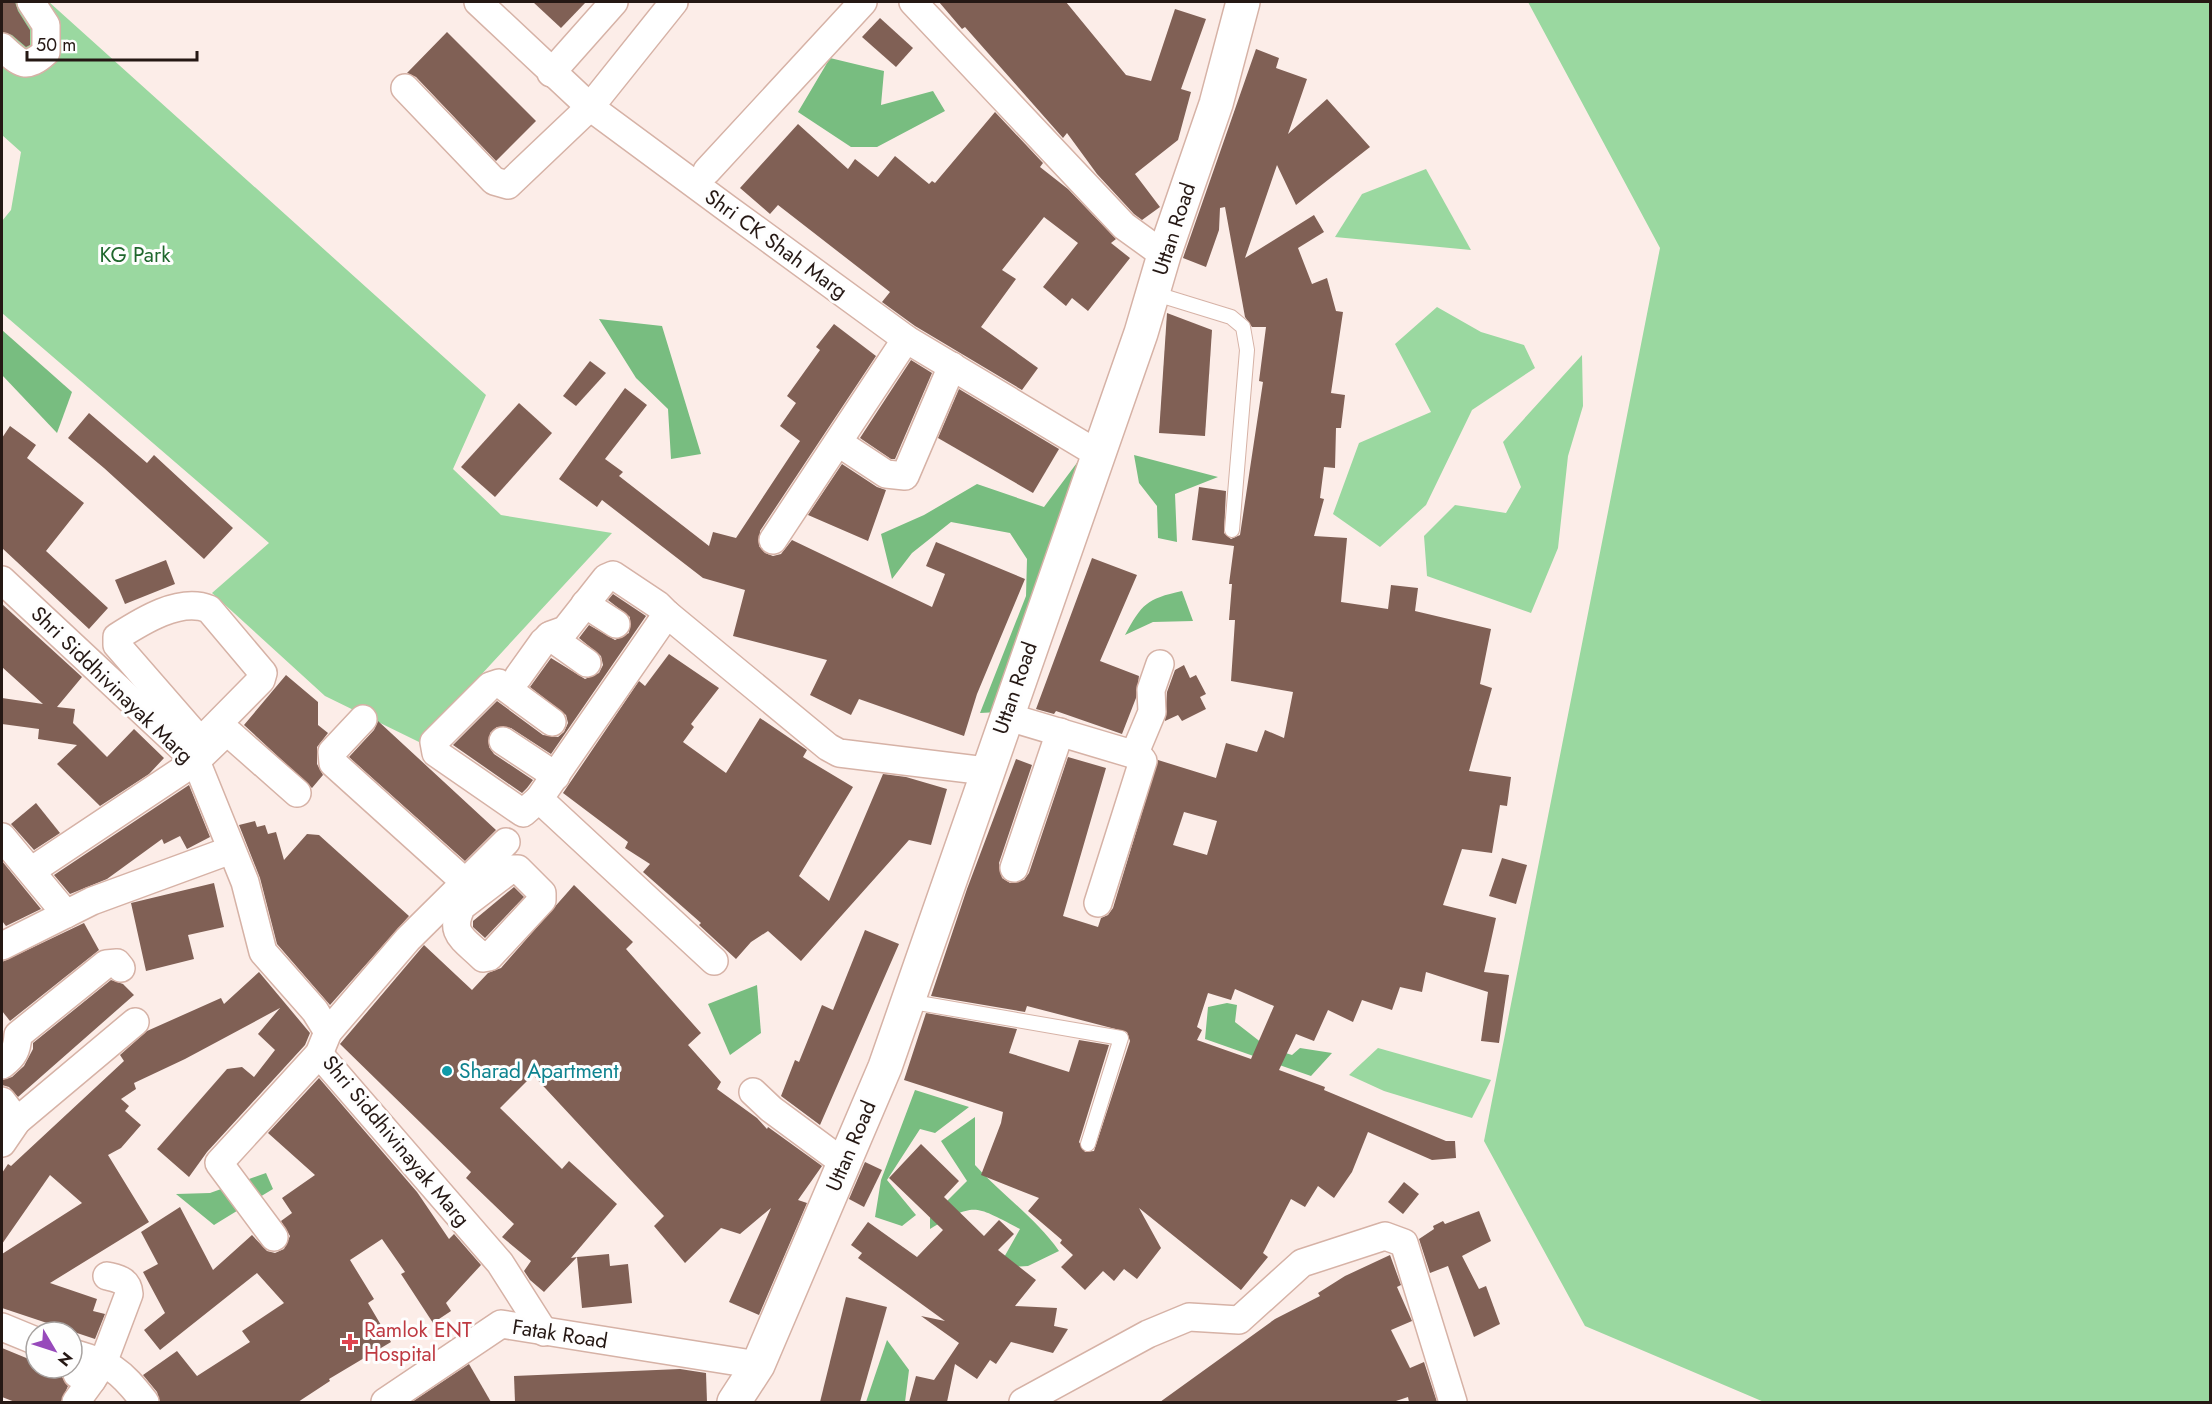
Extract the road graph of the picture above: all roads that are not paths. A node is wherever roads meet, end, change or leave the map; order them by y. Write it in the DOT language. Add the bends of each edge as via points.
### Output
graph roads {
  1 [pos="31,2"];
  2 [pos="478,2"];
  3 [pos="614,2"];
  4 [pos="674,2"];
  5 [pos="863,2"];
  6 [pos="913,2"];
  7 [pos="1238,5"];
  8 [pos="2,48"];
  9 [pos="551,73"];
  10 [pos="405,88"];
  11 [pos="590,107"];
  12 [pos="707,171"];
  13 [pos="1164,255"];
  14 [pos="1153,293"];
  15 [pos="906,339"];
  16 [pos="952,366"];
  17 [pos="838,443"];
  18 [pos="1098,454"];
  19 [pos="1232,530"];
  20 [pos="773,540"];
  21 [pos="2,580"];
  22 [pos="585,604"];
  23 [pos="667,614"];
  24 [pos="616,624"];
  25 [pos="549,636"];
  26 [pos="587,663"];
  27 [pos="1160,664"];
  28 [pos="518,677"];
  29 [pos="1005,716"];
  30 [pos="363,719"];
  31 [pos="552,722"];
  32 [pos="1060,732"];
  33 [pos="503,741"];
  34 [pos="194,751"];
  35 [pos="1134,754"];
  36 [pos="986,771"];
  37 [pos="556,776"];
  38 [pos="297,793"];
  39 [pos="539,800"];
  40 [pos="2,837"];
  41 [pos="506,842"];
  42 [pos="231,850"];
  43 [pos="1014,868"];
  44 [pos="31,870"];
  45 [pos="460,895"];
  46 [pos="1098,903"];
  47 [pos="66,914"];
  48 [pos="2,946"];
  49 [pos="714,961"];
  50 [pos="122,968"];
  51 [pos="908,1001"];
  52 [pos="135,1022"];
  53 [pos="324,1043"];
  54 [pos="2,1065"];
  55 [pos="753,1092"];
  56 [pos="9,1111"];
  57 [pos="2,1143"];
  58 [pos="1088,1144"];
  59 [pos="844,1163"];
  60 [pos="274,1238"];
  61 [pos="107,1276"];
  62 [pos="2,1327"];
  63 [pos="544,1332"];
  64 [pos="24,1336"];
  65 [pos="2,1344"];
  66 [pos="24,1353"];
  67 [pos="84,1362"];
  68 [pos="758,1365"];
  69 [pos="84,1370"];
  70 [pos="98,1372"];
  71 [pos="76,1402"];
  72 [pos="145,1402"];
  73 [pos="385,1402"];
  74 [pos="734,1402"];
  75 [pos="1023,1402"];
  76 [pos="1453,1402"];
  1 -- 8 [label="street" via="46,26 46,52 34,62 25,63"];
  2 -- 9 [label="street, Shri CK Shah Marg"];
  3 -- 9 [label="street"];
  4 -- 11 [label="street"];
  5 -- 12 [label="street"];
  6 -- 13 [label="street" via="1124,226"];
  7 -- 13 [label="street, Uttan Road" via="1216,104"];
  9 -- 11 [label="street, Shri CK Shah Marg"];
  10 -- 11 [label="street" via="494,181 508,185"];
  11 -- 15 [label="street, Shri CK Shah Marg"];
  13 -- 14 [label="street, Uttan Road"];
  14 -- 18 [label="street, Uttan Road"];
  14 -- 19 [label="lane" via="1231,317 1243,327 1247,350"];
  15 -- 16 [label="street, Shri CK Shah Marg"];
  15 -- 17 [label="street"];
  16 -- 17 [label="street" via="904,476 886,474"];
  16 -- 18 [label="street, Shri CK Shah Marg"];
  17 -- 20 [label="street"];
  18 -- 29 [label="street, Uttan Road"];
  21 -- 34 [label="street, Shri Siddhivinayak Marg"];
  22 -- 23 [label="street" via="613,575"];
  22 -- 24 [label="street"];
  22 -- 25 [label="street" via="565,630"];
  23 -- 36 [label="street" via="838,753"];
  23 -- 37 [label="street"];
  25 -- 26 [label="street"];
  25 -- 28 [label="street"];
  27 -- 35 [label="street" via="1151,690 1152,712"];
  29 -- 32 [label="street"];
  29 -- 36 [label="street, Uttan Road"];
  30 -- 45 [label="street" via="332,752 333,763"];
  31 -- 39 [label="street" via="499,683 490,686 434,742 436,753 523,813"];
  32 -- 35 [label="street"];
  32 -- 43 [label="street"];
  33 -- 37 [label="street"];
  34 -- 34 [label="street" via="261,680 263,673 209,609 197,604 148,618 117,637 117,645"];
  34 -- 38 [label="street" via="230,734"];
  34 -- 42 [label="street, Shri Siddhivinayak Marg"];
  34 -- 44 [label="street"];
  35 -- 46 [label="street" via="1143,761"];
  36 -- 51 [label="street, Uttan Road"];
  37 -- 39 [label="street"];
  39 -- 49 [label="street"];
  40 -- 44 [label="street"];
  41 -- 45 [label="street"];
  42 -- 47 [label="street"];
  42 -- 53 [label="street, Shri Siddhivinayak Marg" via="263,952 315,1011"];
  44 -- 47 [label="street"];
  45 -- 53 [label="street" via="408,939"];
  47 -- 48 [label="street"];
  50 -- 54 [label="street" via="117,963 106,964 18,1035 17,1048"];
  51 -- 58 [label="lane" via="1121,1038"];
  51 -- 59 [label="street, Uttan Road"];
  52 -- 56 [label="street"];
  53 -- 60 [label="street" via="219,1163"];
  53 -- 63 [label="street, Shri Siddhivinayak Marg" via="500,1263"];
  55 -- 59 [label="street"];
  56 -- 57 [label="street"];
  59 -- 68 [label="street, Uttan Road"];
  61 -- 70 [label="street" via="122,1280 129,1294"];
  62 -- 64 [label="street"];
  63 -- 68 [label="street, Fatak Road"];
  63 -- 73 [label="street, Fatak Road" via="501,1324"];
  65 -- 66 [label="street"];
  67 -- 70 [label="street"];
  68 -- 74 [label="street, Uttan Road"];
  69 -- 70 [label="street"];
  70 -- 71 [label="street"];
  70 -- 72 [label="street" via="120,1372"];
  75 -- 76 [label="street" via="1148,1334 1189,1317 1239,1320 1302,1263 1385,1236 1404,1243"];
}
